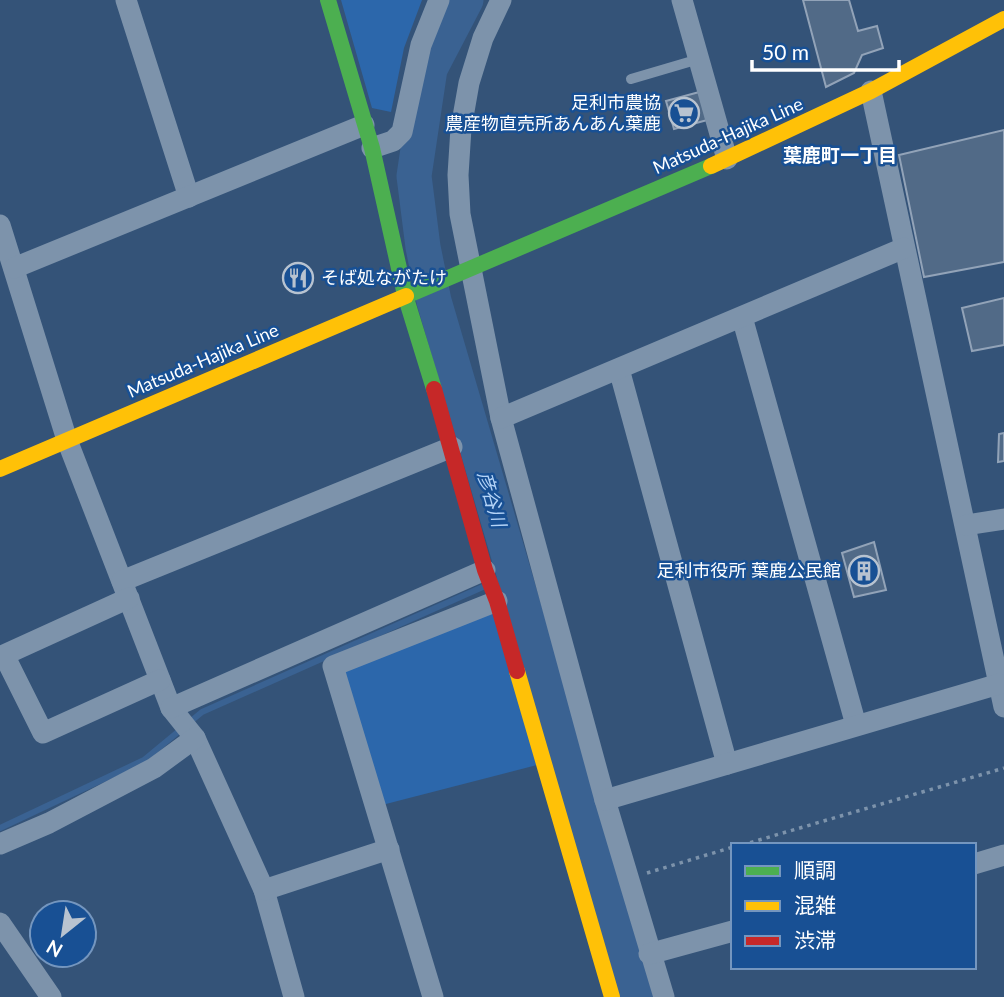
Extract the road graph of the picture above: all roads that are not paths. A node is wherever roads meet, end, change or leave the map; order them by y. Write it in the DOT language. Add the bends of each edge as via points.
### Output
graph roads {
  1 [pos="126,0"];
  2 [pos="328,0"];
  3 [pos="439,0"];
  4 [pos="500,0"];
  5 [pos="682,0"];
  6 [pos="1004,19"];
  7 [pos="699,59"];
  8 [pos="631,79"];
  9 [pos="872,91"];
  10 [pos="363,125"];
  11 [pos="372,148"];
  12 [pos="727,159"];
  13 [pos="189,197"];
  14 [pos="0,225"];
  15 [pos="904,248"];
  16 [pos="14,268"];
  17 [pos="465,271"];
  18 [pos="405,295"];
  19 [pos="742,317"];
  20 [pos="620,369"];
  21 [pos="501,418"];
  22 [pos="67,440"];
  23 [pos="452,447"];
  24 [pos="0,469"];
  25 [pos="1004,519"];
  26 [pos="966,525"];
  27 [pos="485,570"];
  28 [pos="125,590"];
  29 [pos="497,601"];
  30 [pos="160,680"];
  31 [pos="999,684"];
  32 [pos="1004,707"];
  33 [pos="171,708"];
  34 [pos="856,725"];
  35 [pos="195,738"];
  36 [pos="727,764"];
  37 [pos="606,800"];
  38 [pos="0,844"];
  39 [pos="389,849"];
  40 [pos="1004,855"];
  41 [pos="976,863"];
  42 [pos="264,890"];
  43 [pos="0,923"];
  44 [pos="731,932"];
  45 [pos="649,954"];
  46 [pos="51,997"];
  47 [pos="294,997"];
  48 [pos="433,997"];
  49 [pos="612,997"];
  50 [pos="664,997"];
  1 -- 13 [label="street"];
  2 -- 10 [label="main road"];
  3 -- 11 [label="street" via="421,46 402,132 393,141"];
  4 -- 17 [label="street" via="472,72 461,128 458,175"];
  5 -- 7 [label="street"];
  6 -- 9 [label="main road, Matsuda-Hajika Line"];
  7 -- 8 [label="lane"];
  7 -- 12 [label="street"];
  9 -- 12 [label="main road, Matsuda-Hajika Line"];
  9 -- 15 [label="street"];
  10 -- 11 [label="main road"];
  10 -- 13 [label="street"];
  11 -- 18 [label="main road"];
  12 -- 17 [label="main road, Matsuda-Hajika Line"];
  13 -- 16 [label="street"];
  14 -- 16 [label="street"];
  15 -- 19 [label="street"];
  15 -- 26 [label="street"];
  16 -- 22 [label="street"];
  17 -- 18 [label="main road, Matsuda-Hajika Line"];
  17 -- 21 [label="street"];
  18 -- 22 [label="main road, Matsuda-Hajika Line"];
  18 -- 23 [label="main road"];
  19 -- 20 [label="street"];
  19 -- 34 [label="street"];
  20 -- 21 [label="street"];
  20 -- 36 [label="street"];
  21 -- 37 [label="street"];
  22 -- 24 [label="main road, Matsuda-Hajika Line"];
  22 -- 28 [label="street"];
  23 -- 27 [label="main road"];
  23 -- 28 [label="street"];
  25 -- 26 [label="street"];
  26 -- 31 [label="street"];
  27 -- 29 [label="main road"];
  27 -- 33 [label="street"];
  28 -- 30 [label="street"];
  28 -- 30 [label="street" via="4,655 43,733"];
  29 -- 39 [label="street" via="333,666"];
  29 -- 49 [label="main road"];
  30 -- 33 [label="street"];
  31 -- 32 [label="street"];
  31 -- 34 [label="street"];
  33 -- 35 [label="street"];
  34 -- 36 [label="street"];
  35 -- 38 [label="street" via="154,768"];
  35 -- 42 [label="street"];
  36 -- 37 [label="street"];
  37 -- 45 [label="street"];
  39 -- 42 [label="street"];
  39 -- 48 [label="street"];
  40 -- 41 [label="street"];
  42 -- 47 [label="street"];
  43 -- 46 [label="street"];
  44 -- 45 [label="street"];
  45 -- 50 [label="street"];
}
